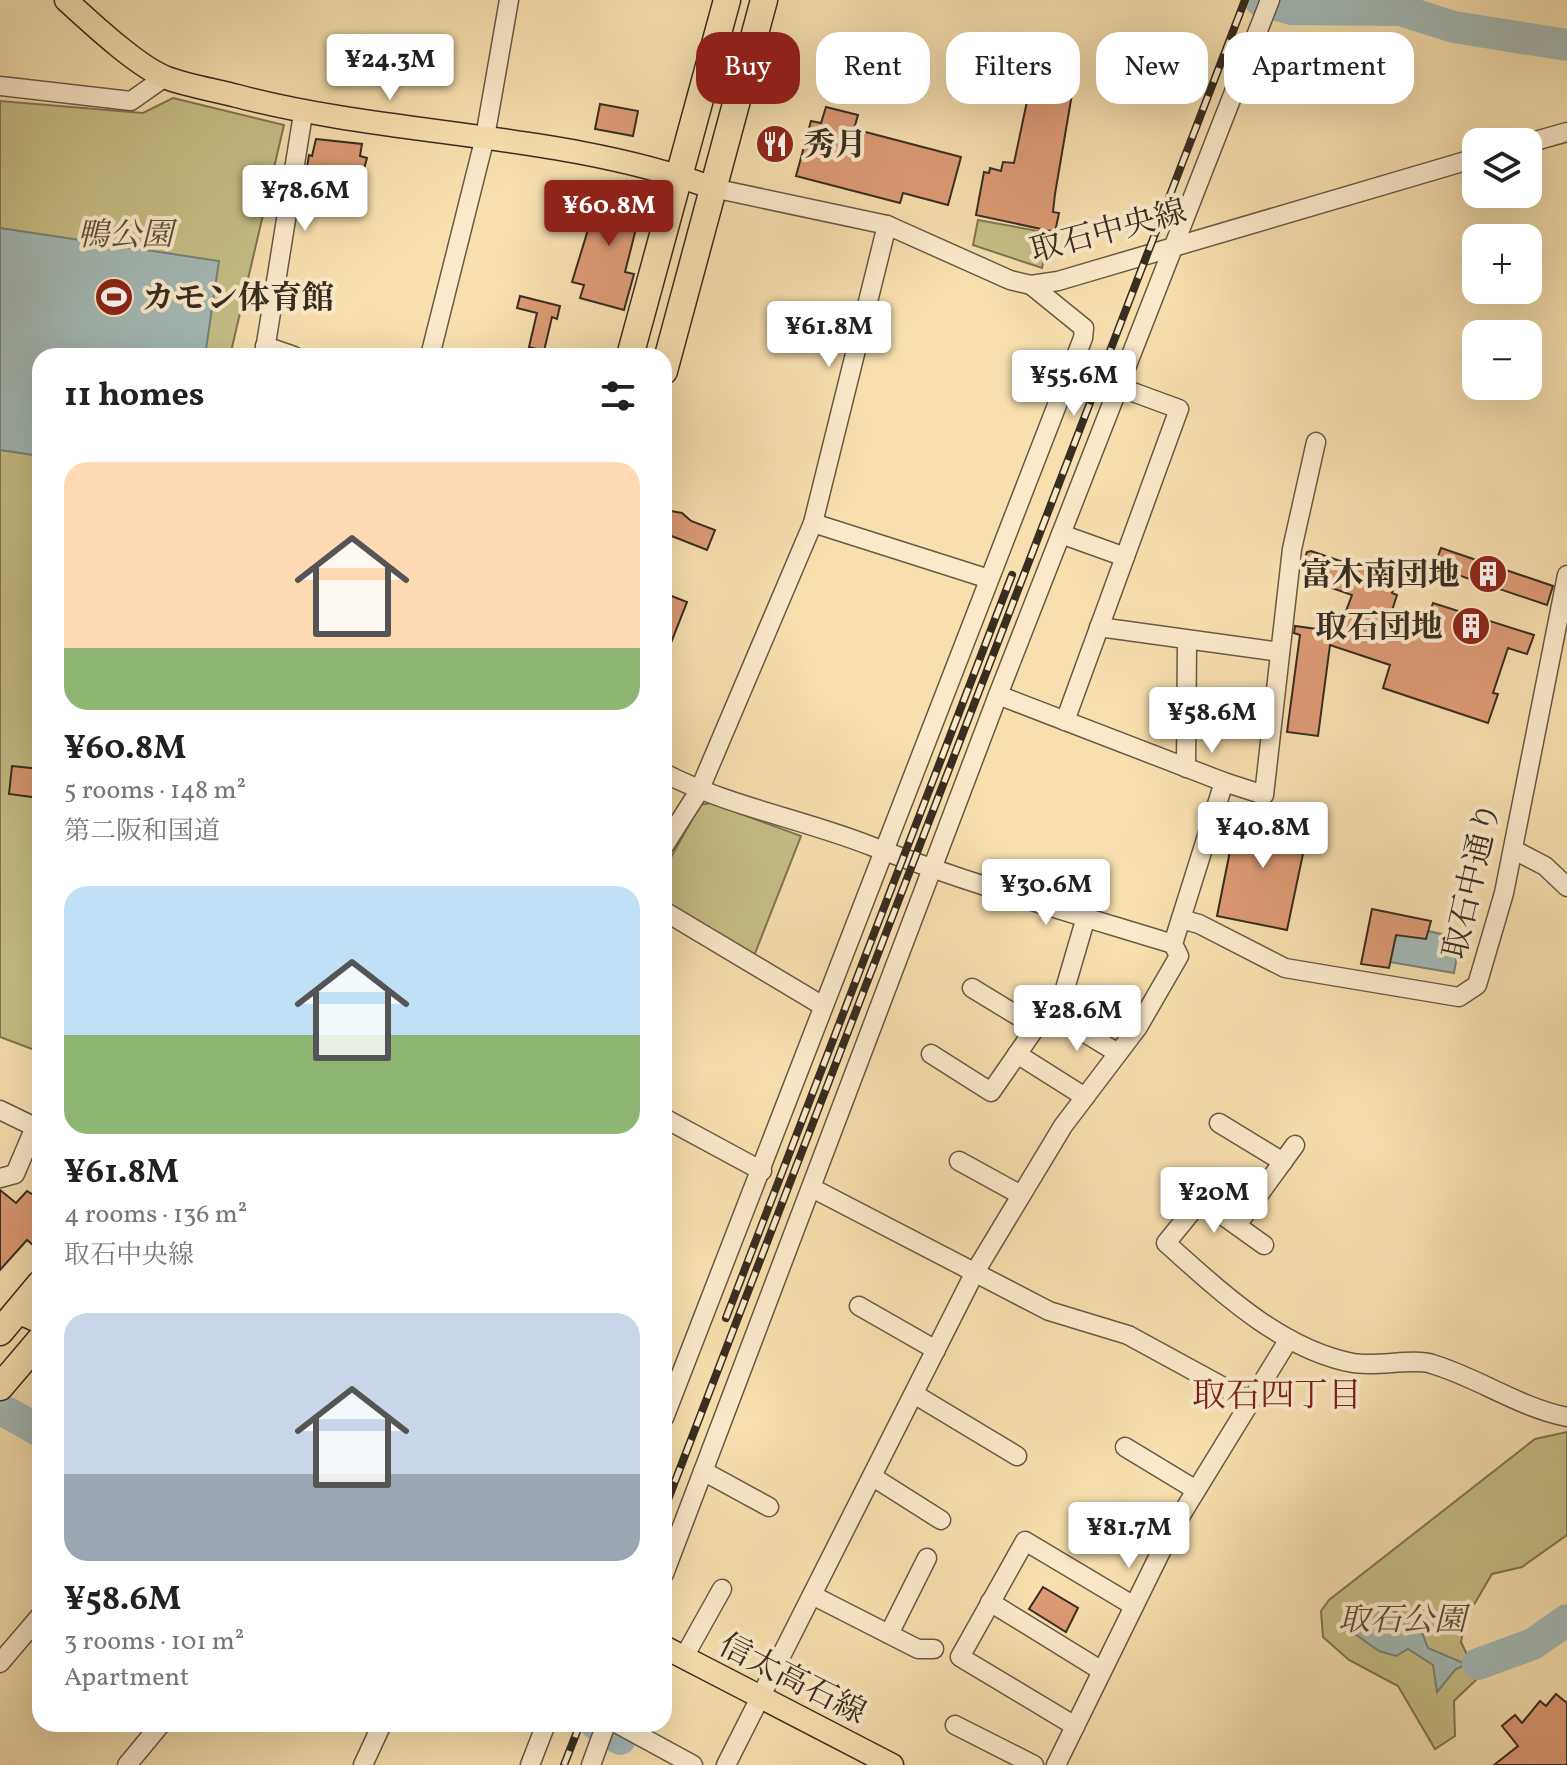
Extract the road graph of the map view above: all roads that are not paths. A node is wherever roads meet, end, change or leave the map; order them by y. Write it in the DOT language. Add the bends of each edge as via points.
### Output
graph roads {
  1 [pos="66,0"];
  2 [pos="509,0"];
  3 [pos="727,0"];
  4 [pos="764,0"];
  5 [pos="1268,6"];
  6 [pos="165,77"];
  7 [pos="0,86"];
  8 [pos="303,114"];
  9 [pos="1567,132"];
  10 [pos="485,137"];
  11 [pos="1542,139"];
  12 [pos="1462,162"];
  13 [pos="680,176"];
  14 [pos="713,188"];
  15 [pos="887,225"];
  16 [pos="1173,245"];
  17 [pos="1031,285"];
  18 [pos="265,348"];
  19 [pos="432,348"];
  20 [pos="632,348"];
  21 [pos="670,348"];
  22 [pos="1119,387"];
  23 [pos="1316,442"];
  24 [pos="813,523"];
  25 [pos="1061,534"];
  26 [pos="1125,557"];
  27 [pos="1567,575"];
  28 [pos="989,579"];
  29 [pos="1099,627"];
  30 [pos="1187,641"];
  31 [pos="1280,652"];
  32 [pos="998,695"];
  33 [pos="1065,721"];
  34 [pos="1186,768"];
  35 [pos="672,777"];
  36 [pos="1224,782"];
  37 [pos="699,791"];
  38 [pos="672,833"];
  39 [pos="1514,850"];
  40 [pos="883,852"];
  41 [pos="932,870"];
  42 [pos="1567,887"];
  43 [pos="672,916"];
  44 [pos="1086,917"];
  45 [pos="1181,919"];
  46 [pos="1173,944"];
  47 [pos="972,988"];
  48 [pos="823,1006"];
  49 [pos="1057,1016"];
  50 [pos="1036,1027"];
  51 [pos="1118,1053"];
  52 [pos="931,1054"];
  53 [pos="1017,1054"];
  54 [pos="1085,1097"];
  55 [pos="0,1110"];
  56 [pos="672,1122"];
  57 [pos="1219,1123"];
  58 [pos="32,1126"];
  59 [pos="32,1134"];
  60 [pos="1295,1145"];
  61 [pos="959,1161"];
  62 [pos="1283,1162"];
  63 [pos="762,1171"];
  64 [pos="0,1178"];
  65 [pos="812,1188"];
  66 [pos="1021,1195"];
  67 [pos="1237,1225"];
  68 [pos="1264,1245"];
  69 [pos="975,1272"];
  70 [pos="32,1295"];
  71 [pos="859,1306"];
  72 [pos="19,1312"];
  73 [pos="0,1332"];
  74 [pos="1289,1339"];
  75 [pos="32,1349"];
  76 [pos="936,1350"];
  77 [pos="0,1387"];
  78 [pos="914,1394"];
  79 [pos="672,1398"];
  80 [pos="1249,1401"];
  81 [pos="1567,1417"];
  82 [pos="1125,1447"];
  83 [pos="1017,1456"];
  84 [pos="703,1471"];
  85 [pos="873,1477"];
  86 [pos="1196,1490"];
  87 [pos="769,1507"];
  88 [pos="941,1520"];
  89 [pos="672,1553"];
  90 [pos="927,1558"];
  91 [pos="722,1589"];
  92 [pos="814,1596"];
  93 [pos="990,1602"];
  94 [pos="1134,1606"];
  95 [pos="32,1625"];
  96 [pos="889,1634"];
  97 [pos="934,1649"];
  98 [pos="674,1652"];
  99 [pos="0,1663"];
  100 [pos="1102,1671"];
  101 [pos="762,1698"];
  102 [pos="955,1725"];
  103 [pos="1075,1726"];
  104 [pos="154,1732"];
  105 [pos="378,1732"];
  106 [pos="543,1732"];
  107 [pos="603,1732"];
  108 [pos="632,1732"];
  109 [pos="684,1763"];
  110 [pos="127,1765"];
  111 [pos="363,1765"];
  112 [pos="530,1765"];
  113 [pos="591,1765"];
  114 [pos="726,1765"];
  115 [pos="892,1765"];
  116 [pos="1034,1765"];
  117 [pos="1056,1765"];
  1 -- 6 [label="main road"];
  2 -- 10 [label="street"];
  3 -- 13 [label="highway"];
  4 -- 14 [label="highway"];
  5 -- 16 [label="street"];
  6 -- 7 [label="street" via="131,101"];
  6 -- 8 [label="main road"];
  8 -- 10 [label="main road"];
  8 -- 18 [label="street"];
  9 -- 11 [label="street"];
  10 -- 13 [label="main road"];
  10 -- 19 [label="street"];
  12 -- 16 [label="street, 取石中央線"];
  13 -- 14 [label="main road"];
  13 -- 20 [label="highway"];
  14 -- 15 [label="street, 取石中央線"];
  14 -- 21 [label="highway"];
  15 -- 17 [label="street, 取石中央線"];
  15 -- 24 [label="street"];
  16 -- 17 [label="street, 取石中央線"];
  16 -- 22 [label="street"];
  17 -- 28 [label="street" via="1084,328 1083,338"];
  22 -- 25 [label="street"];
  22 -- 26 [label="street" via="1179,409"];
  23 -- 31 [label="street" via="1292,549"];
  24 -- 28 [label="street"];
  24 -- 37 [label="street"];
  25 -- 26 [label="street"];
  25 -- 32 [label="street"];
  26 -- 29 [label="street"];
  27 -- 39 [label="street, 取石中通り"];
  28 -- 40 [label="street"];
  29 -- 30 [label="street"];
  29 -- 33 [label="street"];
  30 -- 31 [label="street"];
  30 -- 34 [label="street"];
  31 -- 36 [label="street" via="1264,795"];
  32 -- 33 [label="street"];
  32 -- 41 [label="street"];
  33 -- 34 [label="street"];
  34 -- 36 [label="street"];
  35 -- 37 [label="street"];
  36 -- 45 [label="street"];
  37 -- 38 [label="street"];
  37 -- 40 [label="street"];
  39 -- 42 [label="street" via="1545,866"];
  39 -- 45 [label="street, 取石中通り" via="1477,985 1459,997 1285,968"];
  40 -- 41 [label="street"];
  40 -- 48 [label="street"];
  41 -- 44 [label="street"];
  41 -- 65 [label="street"];
  43 -- 48 [label="street"];
  44 -- 46 [label="street"];
  44 -- 49 [label="street"];
  45 -- 46 [label="street"];
  46 -- 51 [label="street" via="1179,956"];
  47 -- 50 [label="street"];
  48 -- 63 [label="street"];
  49 -- 50 [label="street"];
  49 -- 51 [label="street"];
  50 -- 53 [label="street"];
  51 -- 54 [label="street"];
  52 -- 53 [label="street" via="991,1092"];
  53 -- 54 [label="street"];
  54 -- 66 [label="street"];
  55 -- 58 [label="street"];
  56 -- 63 [label="street"];
  57 -- 62 [label="street"];
  59 -- 64 [label="street" via="15,1174"];
  60 -- 62 [label="street"];
  61 -- 66 [label="street"];
  62 -- 67 [label="street"];
  63 -- 79 [label="street"];
  65 -- 69 [label="street"];
  65 -- 84 [label="street"];
  66 -- 69 [label="street"];
  67 -- 68 [label="street"];
  67 -- 74 [label="street" via="1201,1200 1166,1243 1223,1293"];
  69 -- 76 [label="street"];
  69 -- 80 [label="street" via="1049,1311 1128,1335"];
  70 -- 72 [label="highway"];
  71 -- 76 [label="street"];
  72 -- 73 [label="highway"];
  74 -- 80 [label="street"];
  74 -- 81 [label="street" via="1320,1355 1356,1364 1429,1362 1538,1411"];
  75 -- 77 [label="highway"];
  76 -- 78 [label="street"];
  78 -- 83 [label="street"];
  78 -- 85 [label="street"];
  80 -- 86 [label="street"];
  82 -- 86 [label="street"];
  84 -- 87 [label="street"];
  84 -- 89 [label="street"];
  85 -- 88 [label="street"];
  85 -- 92 [label="street"];
  86 -- 94 [label="street"];
  90 -- 96 [label="street"];
  91 -- 98 [label="street"];
  92 -- 96 [label="street"];
  92 -- 101 [label="street"];
  93 -- 94 [label="street" via="1025,1541"];
  93 -- 100 [label="street"];
  93 -- 103 [label="street" via="960,1657"];
  94 -- 100 [label="street"];
  95 -- 99 [label="street"];
  96 -- 97 [label="street" via="918,1649"];
  98 -- 101 [label="main road, 信太高石線"];
  100 -- 103 [label="street"];
  101 -- 114 [label="street"];
  101 -- 115 [label="main road, 信太高石線"];
  102 -- 116 [label="street"];
  103 -- 117 [label="street"];
  104 -- 110 [label="street"];
  105 -- 111 [label="street"];
  106 -- 112 [label="street"];
  107 -- 113 [label="street"];
  108 -- 109 [label="street"];
}
